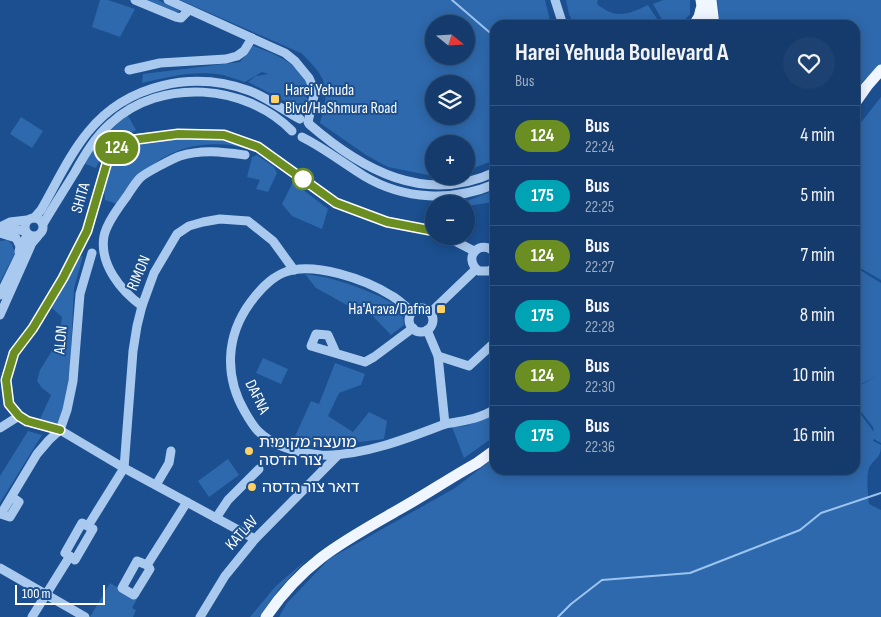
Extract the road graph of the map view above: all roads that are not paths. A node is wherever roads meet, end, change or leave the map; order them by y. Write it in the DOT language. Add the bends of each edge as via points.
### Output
graph roads {
  1 [pos="135,0"];
  2 [pos="168,0"];
  3 [pos="555,0"];
  4 [pos="705,1"];
  5 [pos="189,10"];
  6 [pos="561,20"];
  7 [pos="697,20"];
  8 [pos="705,20"];
  9 [pos="712,20"];
  10 [pos="252,38"];
  11 [pos="129,70"];
  12 [pos="881,70"];
  13 [pos="860,96"];
  14 [pos="305,121"];
  15 [pos="292,131"];
  16 [pos="302,137"];
  17 [pos="244,155"];
  18 [pos="490,174"];
  19 [pos="490,186"];
  20 [pos="31,219"];
  21 [pos="43,224"];
  22 [pos="0,227"];
  23 [pos="425,229"];
  24 [pos="0,232"];
  25 [pos="26,232"];
  26 [pos="38,236"];
  27 [pos="461,245"];
  28 [pos="490,249"];
  29 [pos="474,252"];
  30 [pos="92,253"];
  31 [pos="19,256"];
  32 [pos="476,269"];
  33 [pos="294,270"];
  34 [pos="490,270"];
  35 [pos="0,295"];
  36 [pos="142,306"];
  37 [pos="413,312"];
  38 [pos="430,313"];
  39 [pos="0,315"];
  40 [pos="413,328"];
  41 [pos="427,330"];
  42 [pos="490,347"];
  43 [pos="336,354"];
  44 [pos="438,356"];
  45 [pos="490,412"];
  46 [pos="19,416"];
  47 [pos="445,424"];
  48 [pos="0,428"];
  49 [pos="60,430"];
  50 [pos="171,451"];
  51 [pos="338,454"];
  52 [pos="490,454"];
  53 [pos="124,468"];
  54 [pos="259,469"];
  55 [pos="156,485"];
  56 [pos="12,497"];
  57 [pos="187,502"];
  58 [pos="216,518"];
  59 [pos="255,539"];
  60 [pos="147,565"];
  61 [pos="0,568"];
  62 [pos="46,594"];
  63 [pos="32,617"];
  64 [pos="85,617"];
  65 [pos="200,617"];
  66 [pos="266,617"];
  1 -- 5 [label="street" via="170,16 181,18"];
  2 -- 5 [label="street"];
  3 -- 6 [label="street"];
  4 -- 7 [label="main road"];
  4 -- 8 [label="main road"];
  4 -- 9 [label="main road"];
  5 -- 10 [label="street"];
  10 -- 11 [label="street" via="244,51 226,59 160,62"];
  10 -- 14 [label="street" via="285,54 303,69 314,96"];
  12 -- 13 [label="main road"];
  14 -- 15 [label="street" via="293,123"];
  14 -- 16 [label="street" via="309,132"];
  14 -- 18 [label="street" via="371,167 410,183 450,185"];
  14 -- 20 [label="street" via="264,98 232,86 186,81 151,88 120,102 96,123 77,148 41,210"];
  15 -- 16 [label="street"];
  15 -- 21 [label="street" via="260,107 230,96 186,92 154,98 126,112 103,130"];
  16 -- 19 [label="street" via="372,181 407,193 451,196"];
  17 -- 36 [label="street" via="211,151 180,156 141,176 122,202 107,226 104,248 117,284"];
  20 -- 21 [label="street" via="40,220"];
  20 -- 22 [label="street"];
  20 -- 25 [label="street" via="24,225"];
  21 -- 26 [label="street"];
  23 -- 46 [label="street, SHITA" via="387,222 336,203 258,147 224,135 178,134 132,140 119,146 108,159 87,231 63,278 14,353 6,380 9,404"];
  24 -- 25 [label="street" via="13,229"];
  24 -- 31 [label="street" via="16,238 20,246"];
  25 -- 26 [label="street" via="32,237"];
  25 -- 31 [label="street"];
  26 -- 39 [label="street"];
  27 -- 29 [label="street"];
  28 -- 29 [label="street" via="486,247"];
  29 -- 32 [label="street" via="472,263"];
  30 -- 49 [label="street, ALON" via="80,294 73,380"];
  31 -- 35 [label="street"];
  32 -- 34 [label="street"];
  32 -- 38 [label="street"];
  33 -- 36 [label="street, RIMON" via="273,242 248,221 220,219 203,222 177,234 154,272"];
  33 -- 37 [label="street, DAFNA" via="322,270 345,276 392,296"];
  33 -- 51 [label="street, DAFNA" via="284,272 263,287 236,326 229,365 233,384 248,419 271,440 285,448 307,453"];
  36 -- 53 [label="street, RIMON" via="133,350"];
  37 -- 38 [label="street" via="422,308"];
  37 -- 40 [label="street" via="410,322"];
  38 -- 41 [label="street" via="432,324"];
  40 -- 41 [label="street"];
  40 -- 43 [label="street" via="365,362"];
  41 -- 44 [label="street"];
  42 -- 44 [label="street" via="469,366"];
  44 -- 47 [label="street"];
  45 -- 47 [label="street, DAFNA"];
  46 -- 48 [label="street"];
  46 -- 49 [label="street"];
  47 -- 51 [label="street, DAFNA" via="404,440"];
  49 -- 53 [label="street"];
  49 -- 56 [label="street" via="37,454"];
  50 -- 55 [label="street" via="169,462"];
  51 -- 59 [label="street, KATLAV"];
  52 -- 66 [label="main road" via="315,561 288,588"];
  53 -- 55 [label="street"];
  53 -- 62 [label="street" via="88,526 93,529 75,560 70,556"];
  54 -- 58 [label="street" via="228,500"];
  55 -- 57 [label="street"];
  57 -- 58 [label="street"];
  57 -- 60 [label="street"];
  58 -- 59 [label="street"];
  59 -- 65 [label="street, KATLAV" via="225,576"];
  61 -- 62 [label="street"];
  62 -- 63 [label="street"];
  62 -- 64 [label="street"];
}
